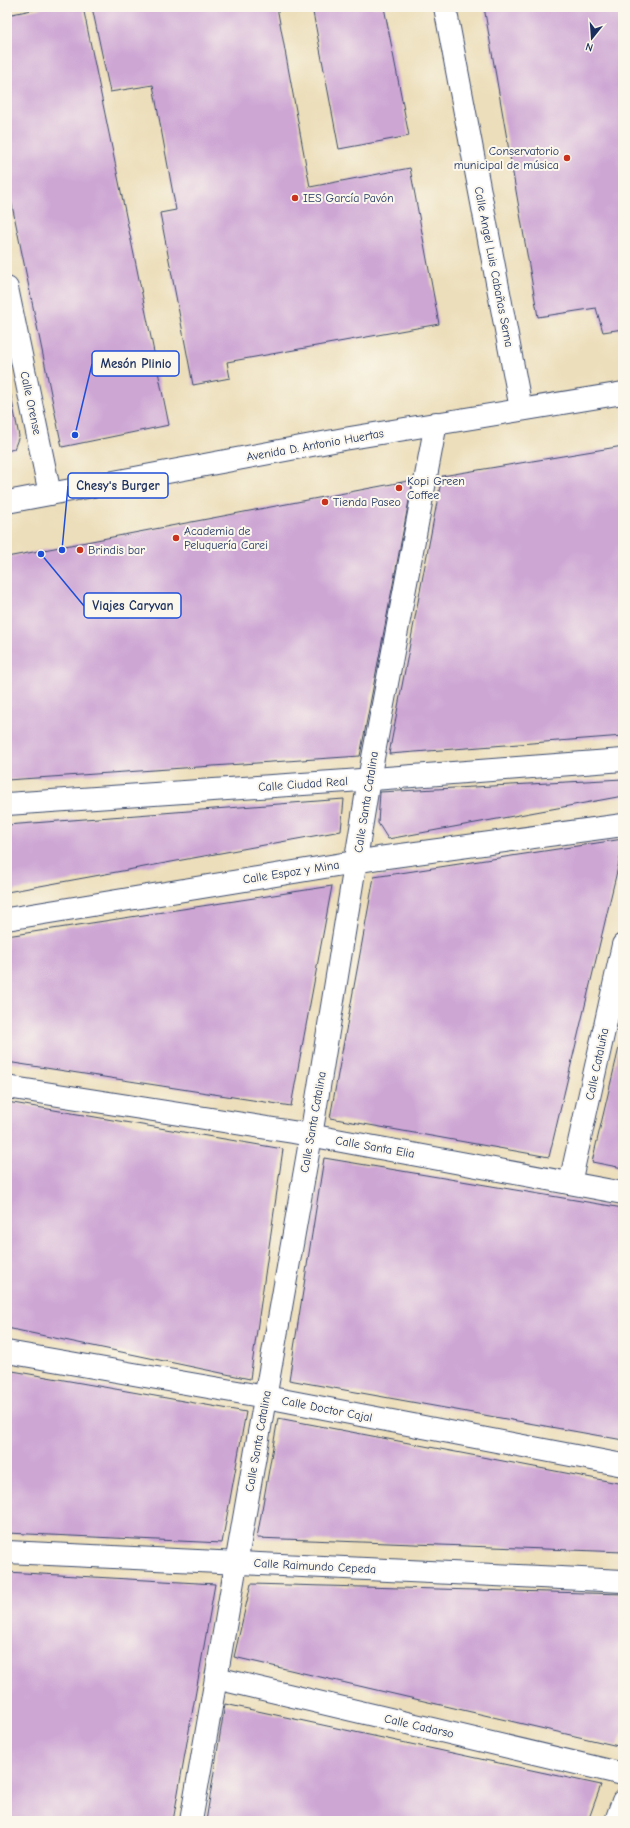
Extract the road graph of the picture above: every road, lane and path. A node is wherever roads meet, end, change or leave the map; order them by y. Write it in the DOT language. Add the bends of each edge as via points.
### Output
graph roads {
  1 [pos="445,7"];
  2 [pos="7,288"];
  3 [pos="623,393"];
  4 [pos="521,409"];
  5 [pos="436,423"];
  6 [pos="50,494"];
  7 [pos="7,502"];
  8 [pos="623,760"];
  9 [pos="369,779"];
  10 [pos="7,804"];
  11 [pos="623,825"];
  12 [pos="357,862"];
  13 [pos="7,919"];
  14 [pos="623,945"];
  15 [pos="7,1087"];
  16 [pos="311,1136"];
  17 [pos="570,1183"];
  18 [pos="623,1193"];
  19 [pos="7,1352"];
  20 [pos="266,1397"];
  21 [pos="623,1465"];
  22 [pos="7,1552"];
  23 [pos="236,1562"];
  24 [pos="623,1581"];
  25 [pos="216,1678"];
  26 [pos="623,1774"];
  27 [pos="623,1801"];
  28 [pos="191,1821"];
  29 [pos="616,1821"];
  1 -- 4 [label="street, Calle Angel Luis Cabañas Serna"];
  2 -- 6 [label="street, Calle Orense"];
  3 -- 4 [label="street, Avenida D. Antonio Huertas"];
  4 -- 5 [label="street, Avenida D. Antonio Huertas"];
  5 -- 6 [label="street, Avenida D. Antonio Huertas"];
  5 -- 9 [label="street, Calle Santa Catalina"];
  6 -- 7 [label="street, Avenida D. Antonio Huertas"];
  8 -- 9 [label="street, Calle Ciudad Real"];
  9 -- 10 [label="street, Calle Ciudad Real"];
  9 -- 12 [label="street, Calle Santa Catalina"];
  11 -- 12 [label="street, Calle Espoz y Mina"];
  12 -- 13 [label="street, Calle Espoz y Mina"];
  12 -- 16 [label="street, Calle Santa Catalina"];
  14 -- 17 [label="street, Calle Cataluña"];
  15 -- 16 [label="street, Calle Santa Elia"];
  16 -- 17 [label="street, Calle Santa Elia"];
  16 -- 20 [label="street, Calle Santa Catalina"];
  17 -- 18 [label="street, Calle Santa Elia"];
  19 -- 20 [label="street, Calle Doctor Cajal"];
  20 -- 21 [label="street, Calle Doctor Cajal"];
  20 -- 23 [label="street, Calle Santa Catalina"];
  22 -- 23 [label="street, Calle Raimundo Cepeda"];
  23 -- 24 [label="street, Calle Raimundo Cepeda"];
  23 -- 25 [label="street, Calle Santa Catalina"];
  25 -- 26 [label="street, Calle Cadarso"];
  25 -- 28 [label="street, Calle Santa Catalina"];
  27 -- 29 [label="street"];
}
